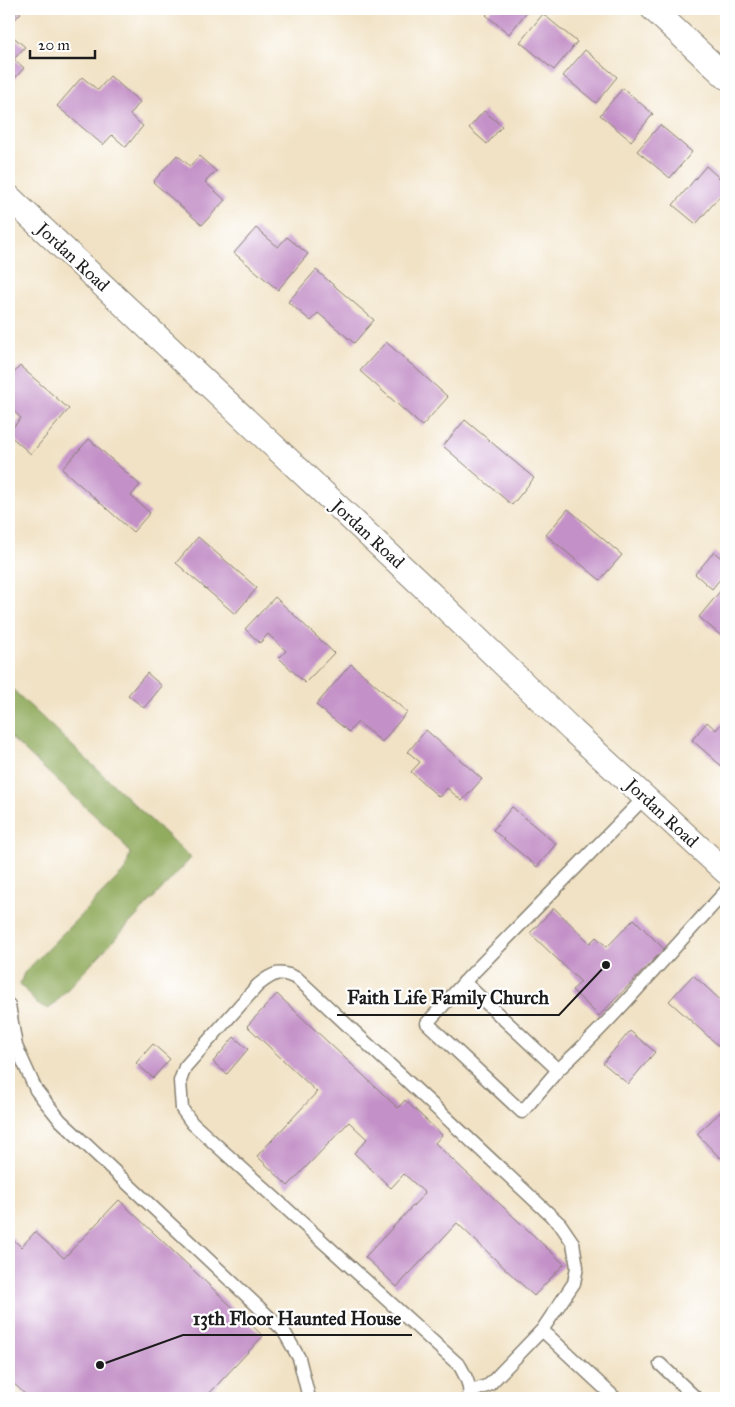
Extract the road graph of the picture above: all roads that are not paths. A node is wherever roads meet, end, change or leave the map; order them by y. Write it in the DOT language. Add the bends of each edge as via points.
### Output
graph roads {
  1 [pos="654,9"];
  2 [pos="726,77"];
  3 [pos="9,197"];
  4 [pos="645,797"];
  5 [pos="726,872"];
  6 [pos="726,891"];
  7 [pos="466,980"];
  8 [pos="9,1005"];
  9 [pos="558,1070"];
  10 [pos="542,1330"];
  11 [pos="660,1364"];
  12 [pos="470,1395"];
  13 [pos="309,1398"];
  14 [pos="615,1398"];
  15 [pos="696,1398"];
  1 -- 2 [label="street"];
  3 -- 4 [label="street, Jordan Road"];
  4 -- 5 [label="street, Jordan Road"];
  4 -- 7 [label="lane"];
  6 -- 9 [label="lane" via="635,993"];
  7 -- 9 [label="lane"];
  7 -- 9 [label="lane" via="427,1023 522,1112"];
  8 -- 13 [label="lane" via="16,1046 36,1090 60,1120 283,1330 299,1358"];
  10 -- 12 [label="lane" via="489,1385"];
  10 -- 12 [label="lane" via="574,1283 577,1267 573,1243 560,1224 298,980 285,973 272,974 258,985 185,1067 180,1081 182,1109 192,1123 460,1366 468,1380"];
  10 -- 14 [label="lane"];
  11 -- 15 [label="lane"];
}
